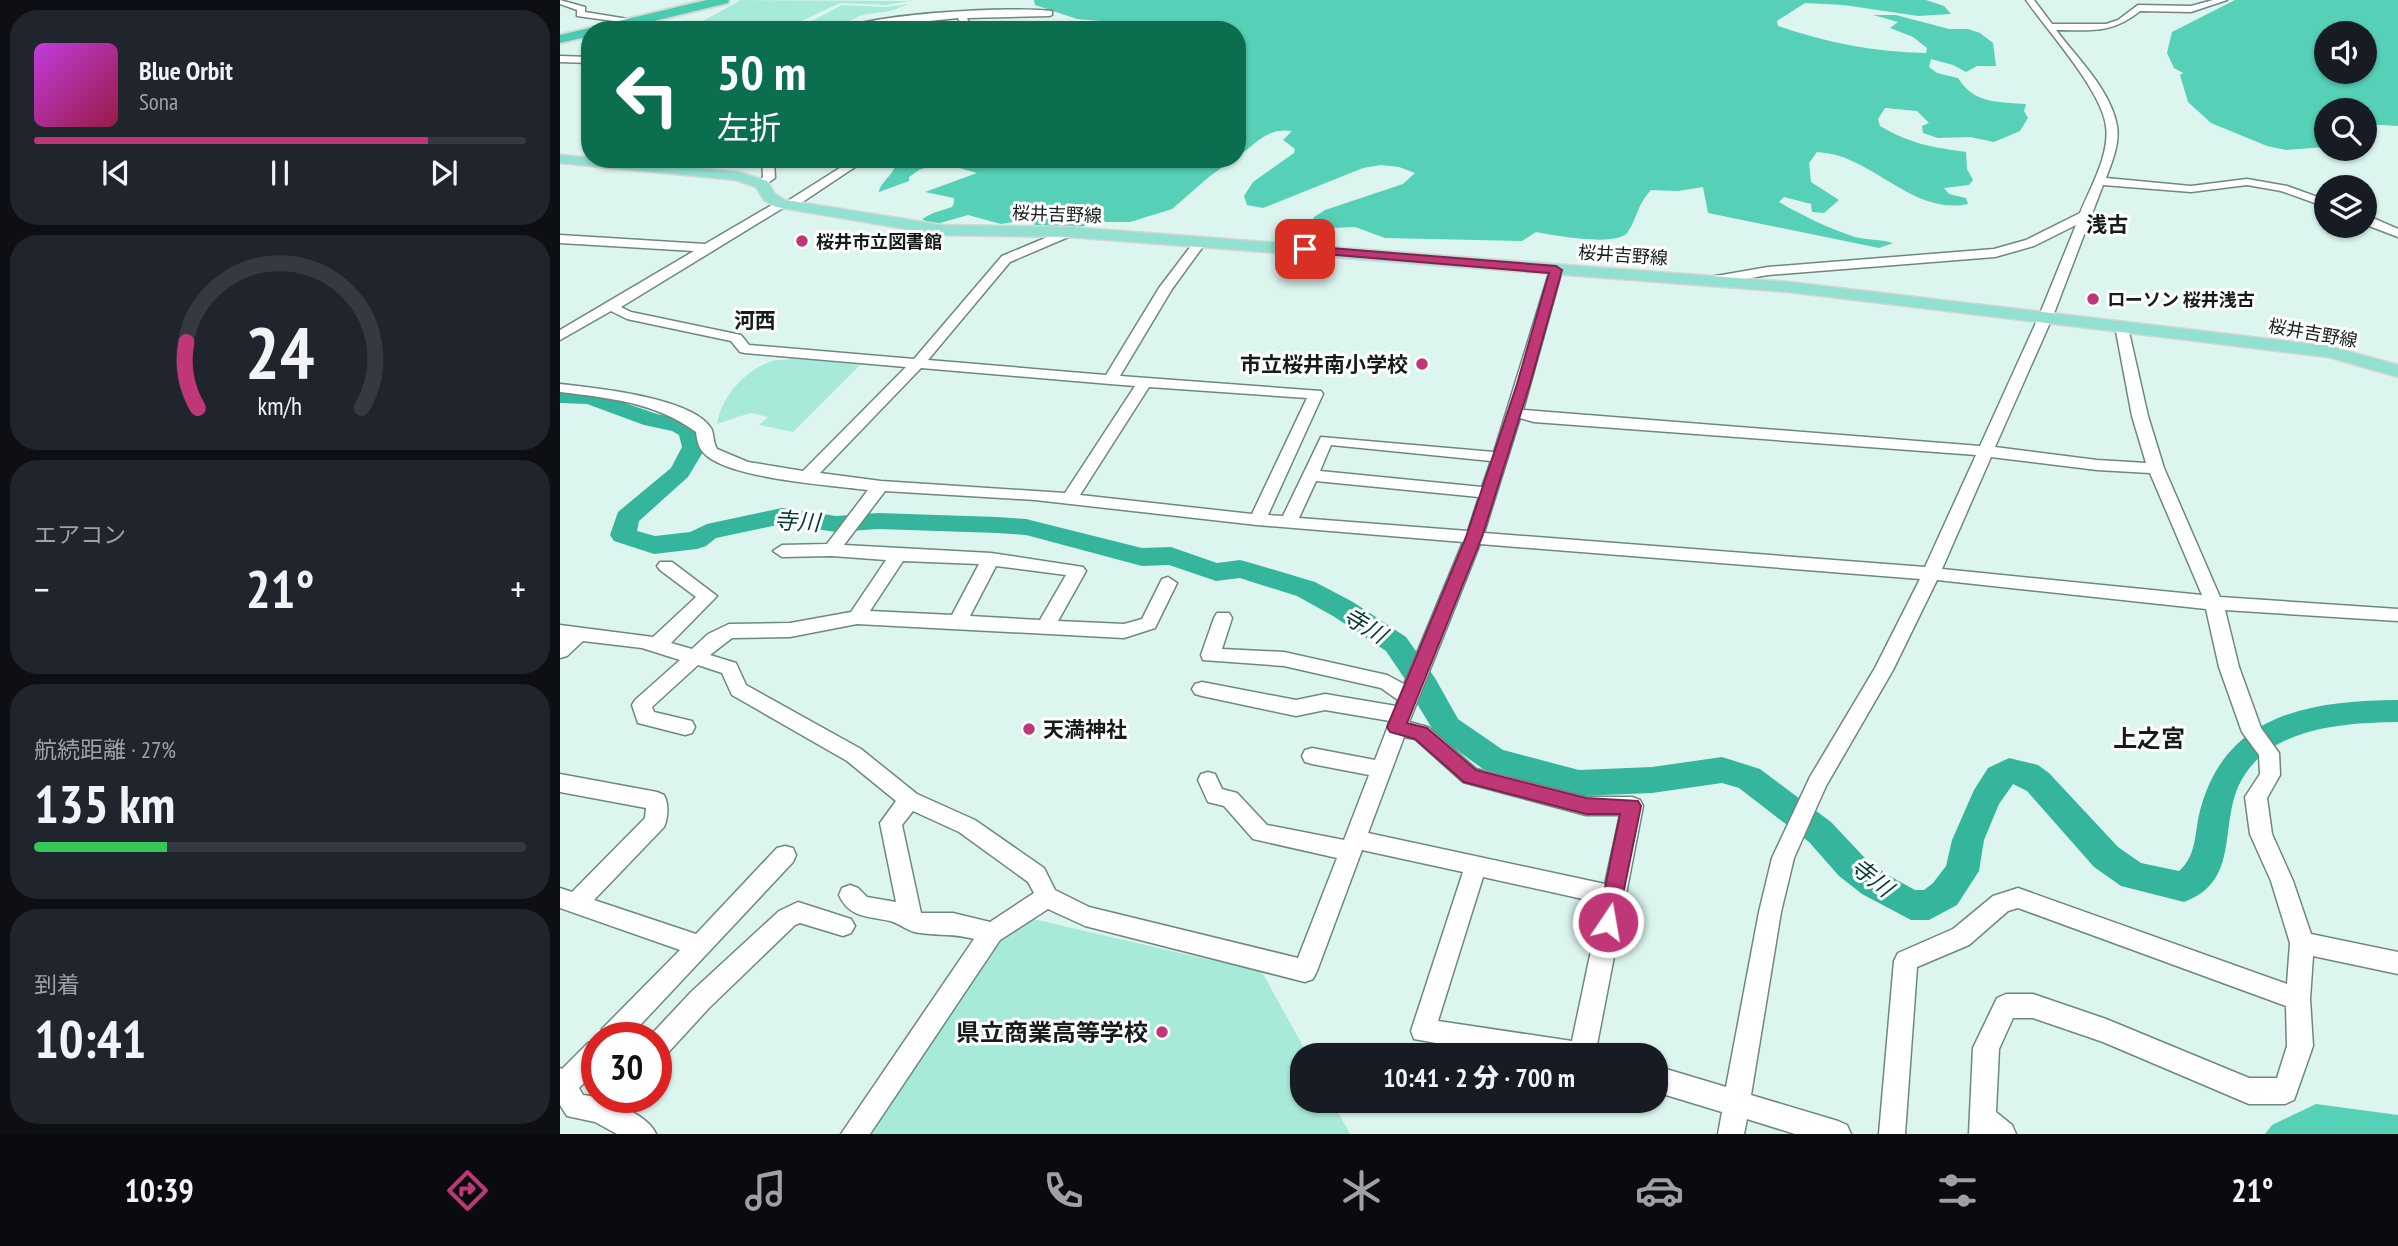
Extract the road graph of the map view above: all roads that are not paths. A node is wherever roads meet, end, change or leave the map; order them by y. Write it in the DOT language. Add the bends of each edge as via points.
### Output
graph roads {
  1 [pos="723,0"];
  2 [pos="2030,0"];
  3 [pos="2223,0"];
  4 [pos="560,1"];
  5 [pos="1049,13"];
  6 [pos="961,15"];
  7 [pos="629,21"];
  8 [pos="640,21"];
  9 [pos="915,21"];
  10 [pos="964,21"];
  11 [pos="2049,27"];
  12 [pos="581,34"];
  13 [pos="561,38"];
  14 [pos="560,59"];
  15 [pos="581,60"];
  16 [pos="560,159"];
  17 [pos="581,161"];
  18 [pos="654,168"];
  19 [pos="768,168"];
  20 [pos="847,168"];
  21 [pos="2099,181"];
  22 [pos="762,184"];
  23 [pos="2314,200"];
  24 [pos="784,205"];
  25 [pos="2084,216"];
  26 [pos="2377,226"];
  27 [pos="1069,232"];
  28 [pos="2398,233"];
  29 [pos="560,239"];
  30 [pos="1201,241"];
  31 [pos="707,248"];
  32 [pos="1556,270"];
  33 [pos="1710,281"];
  34 [pos="613,303"];
  35 [pos="2046,316"];
  36 [pos="2122,327"];
  37 [pos="560,336"];
  38 [pos="917,364"];
  39 [pos="2398,371"];
  40 [pos="1110,380"];
  41 [pos="1144,383"];
  42 [pos="560,388"];
  43 [pos="1515,412"];
  44 [pos="1985,452"];
  45 [pos="1500,457"];
  46 [pos="2157,468"];
  47 [pos="1310,475"];
  48 [pos="807,477"];
  49 [pos="881,486"];
  50 [pos="1488,493"];
  51 [pos="1069,499"];
  52 [pos="1257,520"];
  53 [pos="1289,522"];
  54 [pos="1474,537"];
  55 [pos="837,543"];
  56 [pos="782,551"];
  57 [pos="898,555"];
  58 [pos="991,559"];
  59 [pos="666,566"];
  60 [pos="1930,576"];
  61 [pos="1168,583"];
  62 [pos="2214,603"];
  63 [pos="2398,615"];
  64 [pos="857,617"];
  65 [pos="1223,618"];
  66 [pos="958,622"];
  67 [pos="1046,626"];
  68 [pos="569,633"];
  69 [pos="657,645"];
  70 [pos="560,651"];
  71 [pos="694,656"];
  72 [pos="1202,689"];
  73 [pos="1402,713"];
  74 [pos="685,727"];
  75 [pos="1312,756"];
  76 [pos="1381,769"];
  77 [pos="1208,780"];
  78 [pos="560,783"];
  79 [pos="911,800"];
  80 [pos="1352,845"];
  81 [pos="785,855"];
  82 [pos="1476,866"];
  83 [pos="850,895"];
  84 [pos="1614,896"];
  85 [pos="1047,897"];
  86 [pos="568,900"];
  87 [pos="911,921"];
  88 [pos="843,926"];
  89 [pos="992,933"];
  90 [pos="2302,943"];
  91 [pos="700,946"];
  92 [pos="2398,963"];
  93 [pos="2298,999"];
  94 [pos="626,1022"];
  95 [pos="672,1030"];
  96 [pos="1502,1043"];
  97 [pos="1584,1043"];
  98 [pos="581,1067"];
  99 [pos="1668,1083"];
  100 [pos="562,1084"];
  101 [pos="1735,1105"];
  102 [pos="581,1106"];
  103 [pos="617,1113"];
  104 [pos="1982,1126"];
  105 [pos="643,1134"];
  106 [pos="854,1134"];
  107 [pos="1731,1134"];
  108 [pos="1838,1134"];
  109 [pos="1892,1134"];
  110 [pos="2003,1134"];
  1 -- 8 [label="highway"];
  2 -- 11 [label="street"];
  3 -- 11 [label="street" via="2191,9 2138,8 2107,27"];
  4 -- 7 [label="street" via="582,9 580,14"];
  5 -- 6 [label="street"];
  6 -- 9 [label="street"];
  6 -- 10 [label="street"];
  11 -- 21 [label="street" via="2103,100 2112,127 2109,155"];
  12 -- 13 [label="highway"];
  14 -- 15 [label="street"];
  16 -- 17 [label="main road"];
  18 -- 22 [label="main road" via="738,176"];
  19 -- 22 [label="street" via="769,178"];
  20 -- 24 [label="street"];
  21 -- 23 [label="street" via="2191,189 2247,182"];
  21 -- 25 [label="street"];
  22 -- 24 [label="main road" via="769,197"];
  24 -- 27 [label="main road, 桜井吉野線" via="942,230"];
  24 -- 31 [label="street"];
  25 -- 33 [label="street" via="2038,240 1995,253 1768,271"];
  25 -- 35 [label="street"];
  26 -- 28 [label="street"];
  27 -- 30 [label="main road, 桜井吉野線"];
  27 -- 38 [label="street" via="1006,259"];
  29 -- 31 [label="street"];
  30 -- 32 [label="main road, 桜井吉野線"];
  30 -- 40 [label="street" via="1166,288"];
  31 -- 34 [label="street"];
  32 -- 33 [label="main road, 桜井吉野線"];
  32 -- 43 [label="street"];
  33 -- 35 [label="main road, 桜井吉野線"];
  34 -- 37 [label="street"];
  34 -- 38 [label="street" via="627,314 736,338 745,349"];
  35 -- 36 [label="main road, 桜井吉野線"];
  35 -- 44 [label="street"];
  36 -- 39 [label="main road, 桜井吉野線" via="2329,352"];
  36 -- 46 [label="street" via="2140,416"];
  38 -- 40 [label="street"];
  38 -- 48 [label="street"];
  40 -- 41 [label="street"];
  41 -- 51 [label="street"];
  41 -- 52 [label="street" via="1316,394"];
  42 -- 48 [label="street" via="666,407 688,416 704,430 710,452 726,461"];
  43 -- 44 [label="street" via="1551,419"];
  43 -- 45 [label="street"];
  44 -- 46 [label="street"];
  44 -- 60 [label="street"];
  45 -- 47 [label="street" via="1326,440"];
  45 -- 50 [label="street"];
  46 -- 62 [label="street"];
  47 -- 50 [label="street"];
  47 -- 53 [label="street"];
  48 -- 49 [label="street"];
  49 -- 51 [label="street"];
  49 -- 55 [label="street"];
  50 -- 54 [label="street"];
  51 -- 52 [label="street"];
  52 -- 53 [label="street"];
  53 -- 54 [label="street"];
  54 -- 60 [label="street"];
  54 -- 73 [label="street"];
  55 -- 56 [label="street"];
  55 -- 57 [label="street"];
  57 -- 58 [label="street"];
  57 -- 64 [label="street"];
  58 -- 66 [label="street"];
  58 -- 67 [label="street" via="1077,571"];
  59 -- 69 [label="street" via="708,596"];
  60 -- 62 [label="street"];
  60 -- 101 [label="street" via="1883,670 1817,783 1783,858"];
  61 -- 67 [label="street" via="1149,623 1124,631"];
  62 -- 63 [label="street"];
  62 -- 90 [label="street" via="2252,732 2269,754 2270,775 2256,797 2261,834 2283,881"];
  64 -- 66 [label="street"];
  64 -- 71 [label="street" via="790,629 729,631"];
  65 -- 73 [label="street" via="1210,655 1284,659 1387,682"];
  66 -- 67 [label="street"];
  68 -- 69 [label="street"];
  68 -- 70 [label="street"];
  69 -- 71 [label="street"];
  71 -- 74 [label="street" via="642,705 645,718"];
  71 -- 79 [label="street" via="729,667 739,690 854,755"];
  72 -- 73 [label="street" via="1296,708 1325,702"];
  73 -- 76 [label="street"];
  73 -- 84 [label="street" via="1470,776 1586,806 1632,806"];
  75 -- 76 [label="street"];
  76 -- 80 [label="street"];
  77 -- 80 [label="street" via="1214,796 1230,799 1261,833"];
  78 -- 86 [label="street" via="657,802 656,821"];
  79 -- 85 [label="street" via="967,826 1036,875"];
  79 -- 87 [label="street" via="891,823"];
  80 -- 82 [label="street"];
  80 -- 85 [label="street" via="1305,971 1085,916"];
  81 -- 91 [label="street"];
  82 -- 84 [label="street"];
  82 -- 96 [label="street" via="1423,1031"];
  83 -- 87 [label="street" via="861,906 894,912"];
  84 -- 97 [label="street"];
  85 -- 89 [label="street"];
  86 -- 91 [label="street"];
  87 -- 89 [label="street" via="953,923"];
  88 -- 95 [label="street" via="799,912 787,918"];
  89 -- 106 [label="street"];
  90 -- 92 [label="street"];
  90 -- 93 [label="street"];
  91 -- 94 [label="street"];
  93 -- 104 [label="street" via="2300,1046 2285,1091 2249,1091 2106,1031 2034,1006 2006,1006 1986,1048"];
  93 -- 109 [label="street" via="2018,898 2001,903 1962,937 1906,961"];
  98 -- 100 [label="street"];
  99 -- 101 [label="street"];
  100 -- 102 [label="street" via="576,1107"];
  101 -- 107 [label="street"];
  101 -- 108 [label="street"];
  103 -- 105 [label="street"];
  104 -- 110 [label="street"];
}
